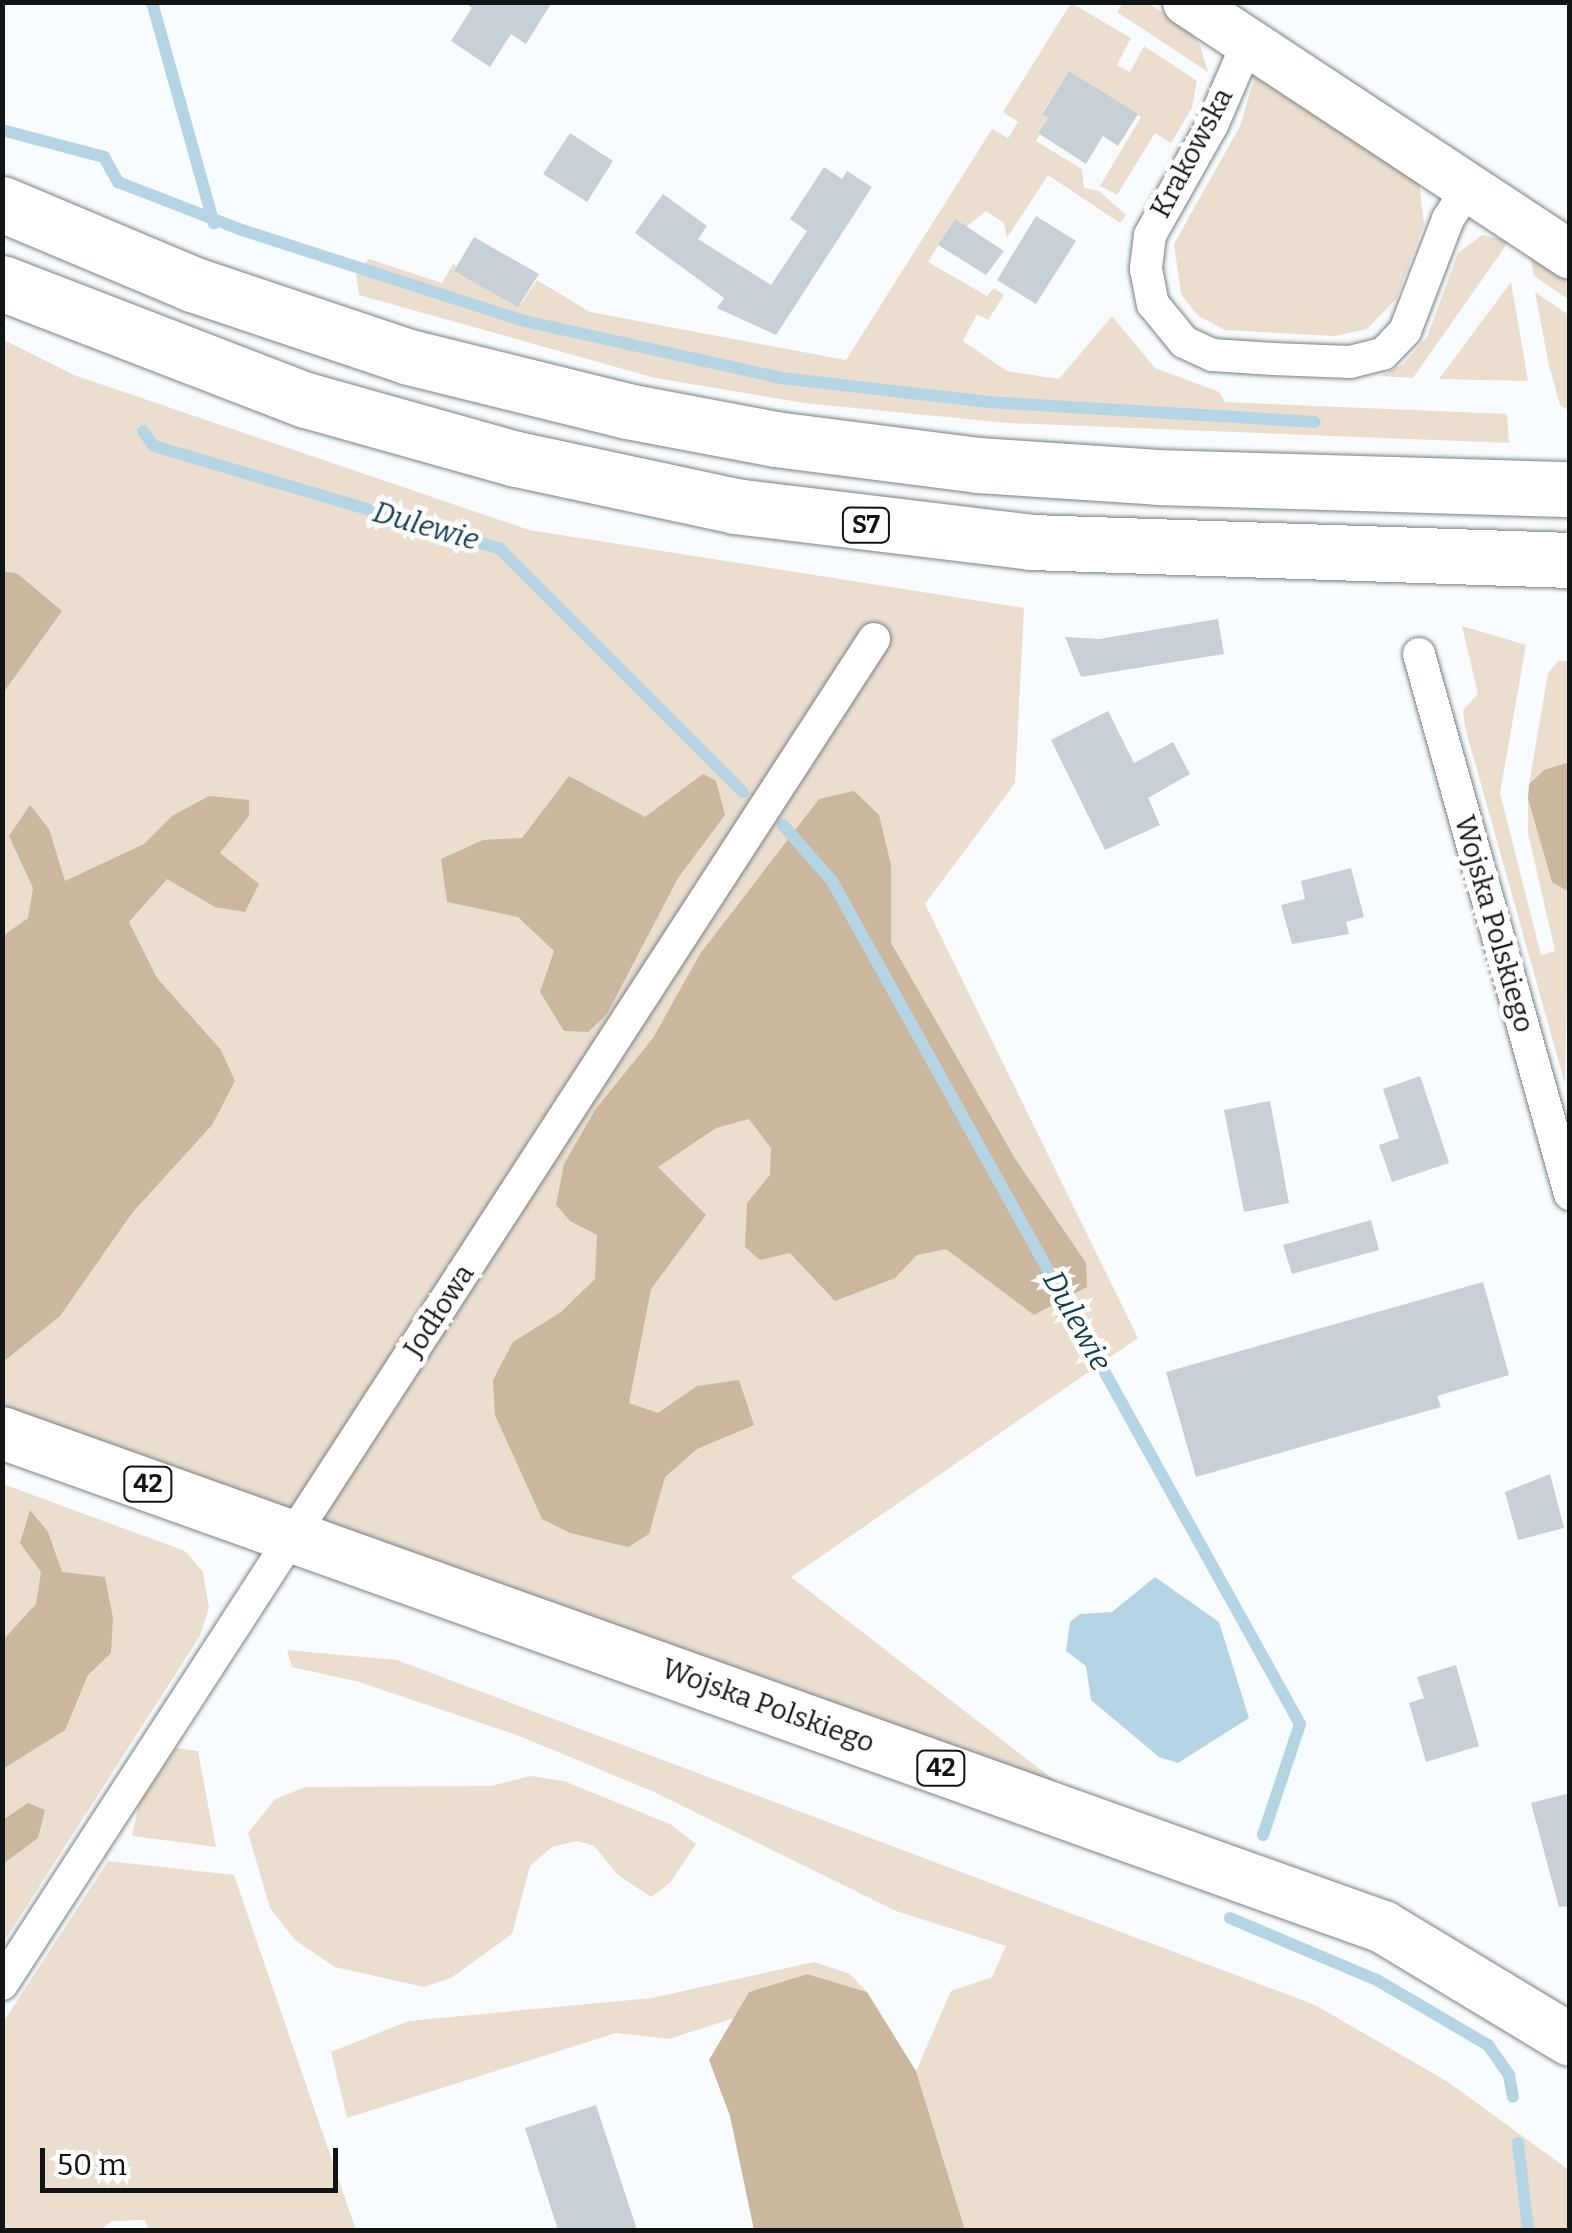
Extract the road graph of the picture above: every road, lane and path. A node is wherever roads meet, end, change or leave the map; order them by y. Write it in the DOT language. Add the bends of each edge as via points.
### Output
graph roads {
  1 [pos="1187,2"];
  2 [pos="1248,42"];
  3 [pos="1468,188"];
  4 [pos="2,204"];
  5 [pos="1570,256"];
  6 [pos="2,283"];
  7 [pos="1570,489"];
  8 [pos="1570,560"];
  9 [pos="874,639"];
  10 [pos="1419,654"];
  11 [pos="1570,1194"];
  12 [pos="2,1433"];
  13 [pos="293,1536"];
  14 [pos="2,1984"];
  15 [pos="1570,2040"];
  1 -- 2 [label="street"];
  2 -- 3 [label="street"];
  2 -- 3 [label="street, Krakowska" via="1212,125 1150,236 1146,269 1153,304 1184,342 1212,355 1273,359 1350,362 1383,354 1406,330 1448,219"];
  3 -- 5 [label="street"];
  4 -- 7 [label="highway" via="192,284 410,357 627,412 774,439 978,465 1158,477"];
  6 -- 8 [label="highway, S7" via="306,400 516,460 735,506 1031,542"];
  9 -- 13 [label="street, Jodłowa"];
  10 -- 11 [label="street, Wojska Polskiego"];
  12 -- 13 [label="main road, Wojska Polskiego / 42"];
  13 -- 14 [label="street, Jodłowa"];
  13 -- 15 [label="main road, Wojska Polskiego / 42" via="1383,1927"];
}
